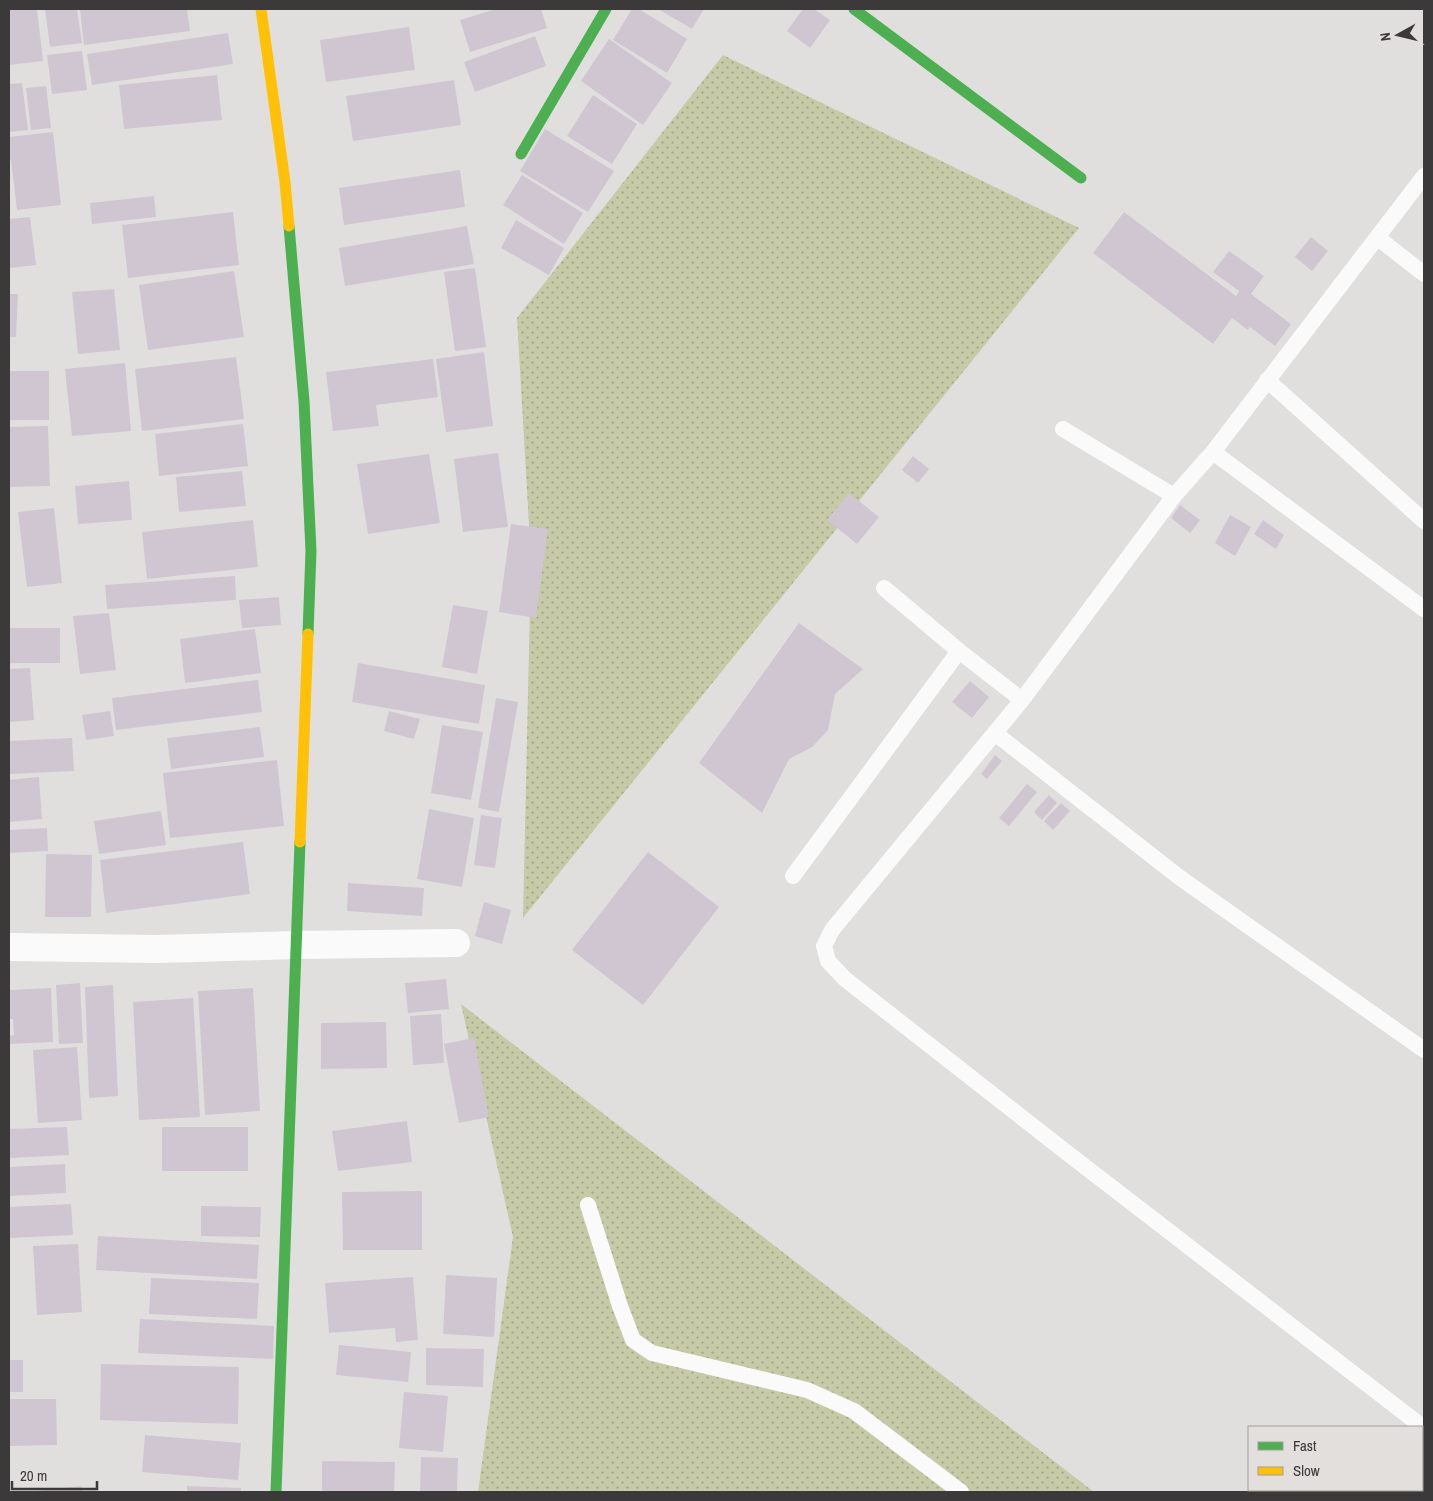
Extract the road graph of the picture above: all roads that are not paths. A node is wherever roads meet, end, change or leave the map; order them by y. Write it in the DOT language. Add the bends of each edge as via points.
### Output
graph roads {
  1 [pos="261,9"];
  2 [pos="606,9"];
  3 [pos="854,9"];
  4 [pos="521,154"];
  5 [pos="1424,176"];
  6 [pos="1080,178"];
  7 [pos="1378,238"];
  8 [pos="1424,274"];
  9 [pos="1267,380"];
  10 [pos="1063,429"];
  11 [pos="1213,452"];
  12 [pos="1174,496"];
  13 [pos="1424,521"];
  14 [pos="884,588"];
  15 [pos="1424,609"];
  16 [pos="959,651"];
  17 [pos="1022,700"];
  18 [pos="996,734"];
  19 [pos="793,876"];
  20 [pos="456,943"];
  21 [pos="296,944"];
  22 [pos="9,947"];
  23 [pos="1424,1050"];
  24 [pos="588,1205"];
  25 [pos="1421,1426"];
  26 [pos="276,1492"];
  27 [pos="961,1492"];
  1 -- 21 [label="street" via="285,182 304,401 311,551"];
  2 -- 4 [label="street"];
  3 -- 6 [label="street"];
  5 -- 7 [label="lane"];
  7 -- 8 [label="lane"];
  7 -- 9 [label="lane"];
  9 -- 11 [label="lane"];
  9 -- 13 [label="lane"];
  10 -- 12 [label="lane"];
  11 -- 12 [label="lane"];
  11 -- 15 [label="lane"];
  12 -- 17 [label="lane"];
  14 -- 16 [label="lane"];
  16 -- 17 [label="lane"];
  16 -- 19 [label="lane"];
  17 -- 18 [label="lane"];
  18 -- 23 [label="lane" via="1179,877"];
  18 -- 25 [label="lane" via="832,930 824,946 828,962 844,979"];
  20 -- 21 [label="street"];
  21 -- 22 [label="street" via="158,949"];
  21 -- 26 [label="street"];
  24 -- 27 [label="lane" via="633,1340 652,1353 807,1390 854,1411"];
}
